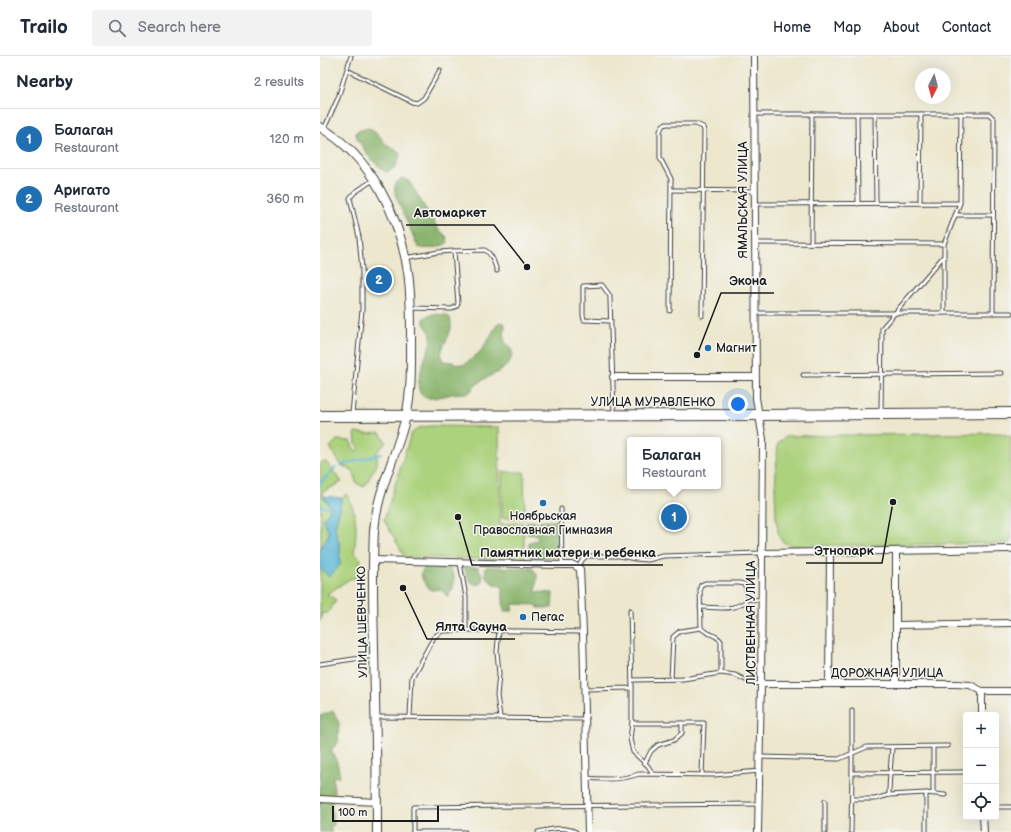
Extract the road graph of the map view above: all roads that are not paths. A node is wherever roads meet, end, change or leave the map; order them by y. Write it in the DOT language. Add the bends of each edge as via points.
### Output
graph roads {
  1 [pos="351,56"];
  2 [pos="754,56"];
  3 [pos="347,70"];
  4 [pos="440,70"];
  5 [pos="754,114"];
  6 [pos="812,114"];
  7 [pos="857,114"];
  8 [pos="875,114"];
  9 [pos="920,114"];
  10 [pos="961,114"];
  11 [pos="322,128"];
  12 [pos="374,179"];
  13 [pos="672,190"];
  14 [pos="704,190"];
  15 [pos="754,192"];
  16 [pos="920,203"];
  17 [pos="960,203"];
  18 [pos="754,204"];
  19 [pos="811,204"];
  20 [pos="858,204"];
  21 [pos="876,204"];
  22 [pos="955,215"];
  23 [pos="993,215"];
  24 [pos="755,242"];
  25 [pos="811,243"];
  26 [pos="944,244"];
  27 [pos="454,251"];
  28 [pos="943,257"];
  29 [pos="405,258"];
  30 [pos="497,271"];
  31 [pos="411,308"];
  32 [pos="670,312"];
  33 [pos="755,313"];
  34 [pos="895,313"];
  35 [pos="944,313"];
  36 [pos="993,313"];
  37 [pos="1011,313"];
  38 [pos="702,316"];
  39 [pos="611,321"];
  40 [pos="1001,373"];
  41 [pos="882,374"];
  42 [pos="803,376"];
  43 [pos="613,377"];
  44 [pos="755,377"];
  45 [pos="1011,413"];
  46 [pos="881,414"];
  47 [pos="759,415"];
  48 [pos="320,416"];
  49 [pos="352,416"];
  50 [pos="406,416"];
  51 [pos="614,416"];
  52 [pos="561,509"];
  53 [pos="1011,550"];
  54 [pos="896,551"];
  55 [pos="830,552"];
  56 [pos="762,553"];
  57 [pos="373,560"];
  58 [pos="460,563"];
  59 [pos="562,564"];
  60 [pos="578,567"];
  61 [pos="748,599"];
  62 [pos="762,600"];
  63 [pos="700,607"];
  64 [pos="630,610"];
  65 [pos="1011,623"];
  66 [pos="896,625"];
  67 [pos="701,628"];
  68 [pos="466,630"];
  69 [pos="499,631"];
  70 [pos="583,632"];
  71 [pos="374,656"];
  72 [pos="320,664"];
  73 [pos="721,673"];
  74 [pos="671,679"];
  75 [pos="632,680"];
  76 [pos="762,684"];
  77 [pos="829,684"];
  78 [pos="896,684"];
  79 [pos="632,688"];
  80 [pos="584,689"];
  81 [pos="982,691"];
  82 [pos="1011,691"];
  83 [pos="852,710"];
  84 [pos="982,712"];
  85 [pos="410,716"];
  86 [pos="376,717"];
  87 [pos="500,717"];
  88 [pos="585,719"];
  89 [pos="632,723"];
  90 [pos="682,723"];
  91 [pos="948,746"];
  92 [pos="892,747"];
  93 [pos="933,747"];
  94 [pos="852,754"];
  95 [pos="760,757"];
  96 [pos="645,763"];
  97 [pos="760,771"];
  98 [pos="890,772"];
  99 [pos="933,772"];
  100 [pos="963,772"];
  101 [pos="852,773"];
  102 [pos="652,774"];
  103 [pos="702,775"];
  104 [pos="586,778"];
  105 [pos="926,793"];
  106 [pos="933,793"];
  107 [pos="889,795"];
  108 [pos="945,795"];
  109 [pos="320,798"];
  110 [pos="852,799"];
  111 [pos="825,801"];
  112 [pos="377,802"];
  113 [pos="759,804"];
  114 [pos="587,806"];
  115 [pos="999,807"];
  116 [pos="1011,807"];
  117 [pos="984,820"];
  118 [pos="377,832"];
  119 [pos="413,832"];
  120 [pos="465,832"];
  121 [pos="538,832"];
  122 [pos="576,832"];
  123 [pos="588,832"];
  124 [pos="758,832"];
  125 [pos="825,832"];
  126 [pos="851,832"];
  127 [pos="926,832"];
  128 [pos="984,832"];
  1 -- 3 [label="lane"];
  2 -- 5 [label="street, ЯМАЛЬСКАЯ УЛИЦА"];
  3 -- 4 [label="lane" via="417,103 424,98"];
  3 -- 11 [label="lane" via="338,98"];
  5 -- 6 [label="lane"];
  5 -- 15 [label="street, ЯМАЛЬСКАЯ УЛИЦА"];
  6 -- 7 [label="lane"];
  6 -- 19 [label="lane"];
  7 -- 8 [label="lane"];
  7 -- 20 [label="lane"];
  8 -- 9 [label="lane"];
  8 -- 21 [label="lane"];
  9 -- 10 [label="lane"];
  9 -- 16 [label="lane"];
  10 -- 17 [label="lane"];
  10 -- 23 [label="lane" via="989,114 994,118"];
  11 -- 12 [label="street, УЛИЦА ШЕВЧЕНКО" via="348,148"];
  12 -- 29 [label="street, УЛИЦА ШЕВЧЕНКО" via="393,216"];
  12 -- 49 [label="lane" via="350,198 359,237 362,276 362,310"];
  13 -- 14 [label="lane"];
  13 -- 14 [label="lane" via="671,179 660,158 660,131 667,124 696,124 703,127"];
  13 -- 32 [label="lane"];
  14 -- 15 [label="lane"];
  14 -- 38 [label="lane"];
  15 -- 18 [label="street, ЯМАЛЬСКАЯ УЛИЦА"];
  16 -- 17 [label="lane"];
  16 -- 21 [label="lane"];
  17 -- 22 [label="lane"];
  18 -- 19 [label="lane"];
  18 -- 24 [label="street, ЯМАЛЬСКАЯ УЛИЦА"];
  19 -- 20 [label="lane"];
  19 -- 25 [label="lane"];
  20 -- 21 [label="lane"];
  22 -- 23 [label="lane"];
  22 -- 26 [label="lane"];
  23 -- 36 [label="lane"];
  24 -- 25 [label="lane"];
  24 -- 33 [label="street, ЯМАЛЬСКАЯ УЛИЦА"];
  25 -- 26 [label="lane"];
  26 -- 28 [label="lane"];
  27 -- 29 [label="lane"];
  27 -- 30 [label="lane" via="485,250 492,256"];
  27 -- 31 [label="lane" via="457,306 452,309"];
  28 -- 34 [label="lane"];
  28 -- 35 [label="lane"];
  29 -- 31 [label="street, УЛИЦА ШЕВЧЕНКО"];
  31 -- 50 [label="street, УЛИЦА ШЕВЧЕНКО" via="409,400"];
  33 -- 34 [label="lane"];
  33 -- 44 [label="street, ЯМАЛЬСКАЯ УЛИЦА"];
  34 -- 35 [label="lane"];
  34 -- 41 [label="lane" via="882,328"];
  35 -- 36 [label="lane"];
  36 -- 37 [label="lane"];
  39 -- 39 [label="lane" via="584,320 582,286 602,285 610,296"];
  39 -- 43 [label="lane"];
  40 -- 41 [label="lane"];
  41 -- 42 [label="lane"];
  41 -- 46 [label="lane"];
  43 -- 44 [label="street"];
  43 -- 51 [label="lane"];
  44 -- 47 [label="street, ЯМАЛЬСКАЯ УЛИЦА"];
  45 -- 46 [label="main road, УЛИЦА МУРАВЛЕНКО"];
  46 -- 47 [label="main road, УЛИЦА МУРАВЛЕНКО"];
  47 -- 51 [label="main road, УЛИЦА МУРАВЛЕНКО"];
  47 -- 56 [label="street, ЛИСТВЕННАЯ УЛИЦА" via="763,438"];
  48 -- 49 [label="main road, УЛИЦА МУРАВЛЕНКО"];
  49 -- 50 [label="main road, УЛИЦА МУРАВЛЕНКО"];
  50 -- 51 [label="main road, УЛИЦА МУРАВЛЕНКО"];
  50 -- 57 [label="street, УЛИЦА ШЕВЧЕНКО" via="379,499"];
  52 -- 59 [label="lane"];
  53 -- 54 [label="street"];
  54 -- 55 [label="street"];
  54 -- 66 [label="street"];
  55 -- 56 [label="street"];
  55 -- 77 [label="street"];
  56 -- 60 [label="lane" via="663,556 648,560 620,556 587,556"];
  56 -- 62 [label="street, ЛИСТВЕННАЯ УЛИЦА"];
  57 -- 58 [label="street"];
  57 -- 71 [label="street, УЛИЦА ШЕВЧЕНКО"];
  58 -- 59 [label="street"];
  58 -- 68 [label="lane" via="466,597"];
  59 -- 60 [label="street"];
  60 -- 70 [label="street" via="581,574"];
  61 -- 62 [label="lane"];
  61 -- 63 [label="lane" via="744,604 734,607"];
  61 -- 63 [label="lane" via="744,584 705,583 700,588"];
  62 -- 76 [label="street, ЛИСТВЕННАЯ УЛИЦА"];
  63 -- 67 [label="lane"];
  64 -- 75 [label="lane"];
  65 -- 66 [label="street"];
  66 -- 78 [label="street"];
  67 -- 73 [label="lane" via="721,641"];
  67 -- 74 [label="lane" via="680,631 673,637"];
  68 -- 69 [label="lane"];
  68 -- 85 [label="lane" via="442,631 434,637 412,677"];
  69 -- 70 [label="lane"];
  69 -- 87 [label="lane" via="497,696"];
  70 -- 80 [label="street"];
  71 -- 72 [label="lane"];
  71 -- 86 [label="street, УЛИЦА ШЕВЧЕНКО"];
  73 -- 74 [label="lane"];
  73 -- 76 [label="lane"];
  74 -- 75 [label="lane"];
  75 -- 79 [label="lane"];
  76 -- 77 [label="street, ДОРОЖНАЯ УЛИЦА"];
  76 -- 95 [label="street, ЛИСТВЕННАЯ УЛИЦА"];
  77 -- 78 [label="street, ДОРОЖНАЯ УЛИЦА"];
  78 -- 81 [label="street, ДОРОЖНАЯ УЛИЦА" via="970,685"];
  79 -- 80 [label="lane"];
  79 -- 89 [label="lane"];
  80 -- 88 [label="street"];
  81 -- 82 [label="street, ДОРОЖНАЯ УЛИЦА"];
  81 -- 84 [label="street"];
  83 -- 94 [label="lane"];
  85 -- 86 [label="lane"];
  85 -- 87 [label="lane"];
  86 -- 112 [label="street, УЛИЦА ШЕВЧЕНКО"];
  87 -- 88 [label="lane"];
  88 -- 104 [label="street"];
  89 -- 90 [label="lane"];
  89 -- 96 [label="lane" via="630,739 633,752"];
  90 -- 96 [label="lane" via="682,733 674,740 658,745 651,751"];
  90 -- 103 [label="lane" via="704,723"];
  91 -- 93 [label="lane"];
  92 -- 93 [label="lane"];
  92 -- 94 [label="lane" via="867,747"];
  92 -- 98 [label="lane"];
  93 -- 99 [label="lane"];
  94 -- 95 [label="lane" via="838,759"];
  94 -- 101 [label="lane"];
  95 -- 97 [label="street, ЛИСТВЕННАЯ УЛИЦА"];
  96 -- 102 [label="lane"];
  97 -- 103 [label="lane"];
  97 -- 113 [label="street, ЛИСТВЕННАЯ УЛИЦА"];
  98 -- 99 [label="lane"];
  98 -- 101 [label="lane"];
  98 -- 107 [label="lane"];
  99 -- 100 [label="lane"];
  99 -- 106 [label="lane"];
  101 -- 110 [label="lane"];
  102 -- 103 [label="lane"];
  102 -- 104 [label="lane" via="605,780"];
  104 -- 114 [label="street"];
  105 -- 106 [label="lane"];
  105 -- 107 [label="lane"];
  105 -- 127 [label="lane"];
  106 -- 108 [label="lane"];
  107 -- 110 [label="lane" via="875,799"];
  109 -- 112 [label="street"];
  110 -- 126 [label="lane"];
  111 -- 125 [label="lane"];
  112 -- 118 [label="street, УЛИЦА ШЕВЧЕНКО"];
  113 -- 114 [label="lane"];
  113 -- 124 [label="street, ЛИСТВЕННАЯ УЛИЦА"];
  114 -- 119 [label="lane" via="413,807"];
  114 -- 123 [label="street"];
  115 -- 116 [label="lane"];
  117 -- 128 [label="street"];
  119 -- 120 [label="lane"];
  121 -- 122 [label="lane" via="556,828"];
}
